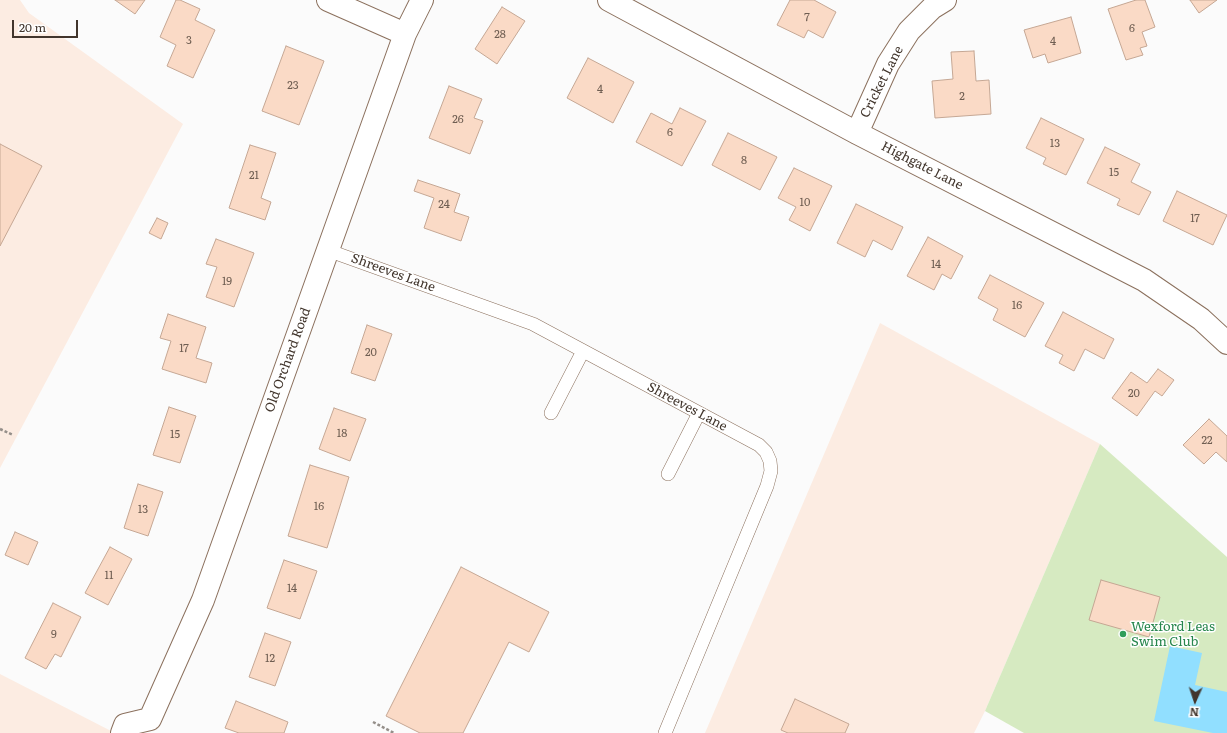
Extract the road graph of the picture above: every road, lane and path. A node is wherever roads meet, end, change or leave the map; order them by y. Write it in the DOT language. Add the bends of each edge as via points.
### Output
graph roads {
  1 [pos="328,0"];
  2 [pos="422,0"];
  3 [pos="609,0"];
  4 [pos="944,0"];
  5 [pos="405,34"];
  6 [pos="857,133"];
  7 [pos="328,250"];
  8 [pos="1227,343"];
  9 [pos="583,351"];
  10 [pos="551,413"];
  11 [pos="699,413"];
  12 [pos="0,429"];
  13 [pos="13,435"];
  14 [pos="668,474"];
  15 [pos="373,722"];
  16 [pos="154,726"];
  17 [pos="122,733"];
  18 [pos="394,733"];
  19 [pos="665,733"];
  1 -- 5 [label="street"];
  2 -- 5 [label="street, Old Orchard Road"];
  3 -- 6 [label="street, Highgate Lane"];
  4 -- 6 [label="street, Cricket Lane" via="909,31 888,64"];
  5 -- 7 [label="street, Old Orchard Road"];
  6 -- 8 [label="street, Highgate Lane" via="1144,280 1201,319"];
  7 -- 9 [label="lane, Shreeves Lane" via="533,324"];
  7 -- 16 [label="street, Old Orchard Road" via="203,600"];
  9 -- 10 [label="lane"];
  9 -- 11 [label="lane, Shreeves Lane"];
  11 -- 14 [label="lane"];
  11 -- 19 [label="lane, Shreeves Lane" via="759,445 766,452 771,471"];
  12 -- 13 [label="path"];
  15 -- 18 [label="path"];
  16 -- 17 [label="street, Old Orchard Road" via="125,726"];
}
